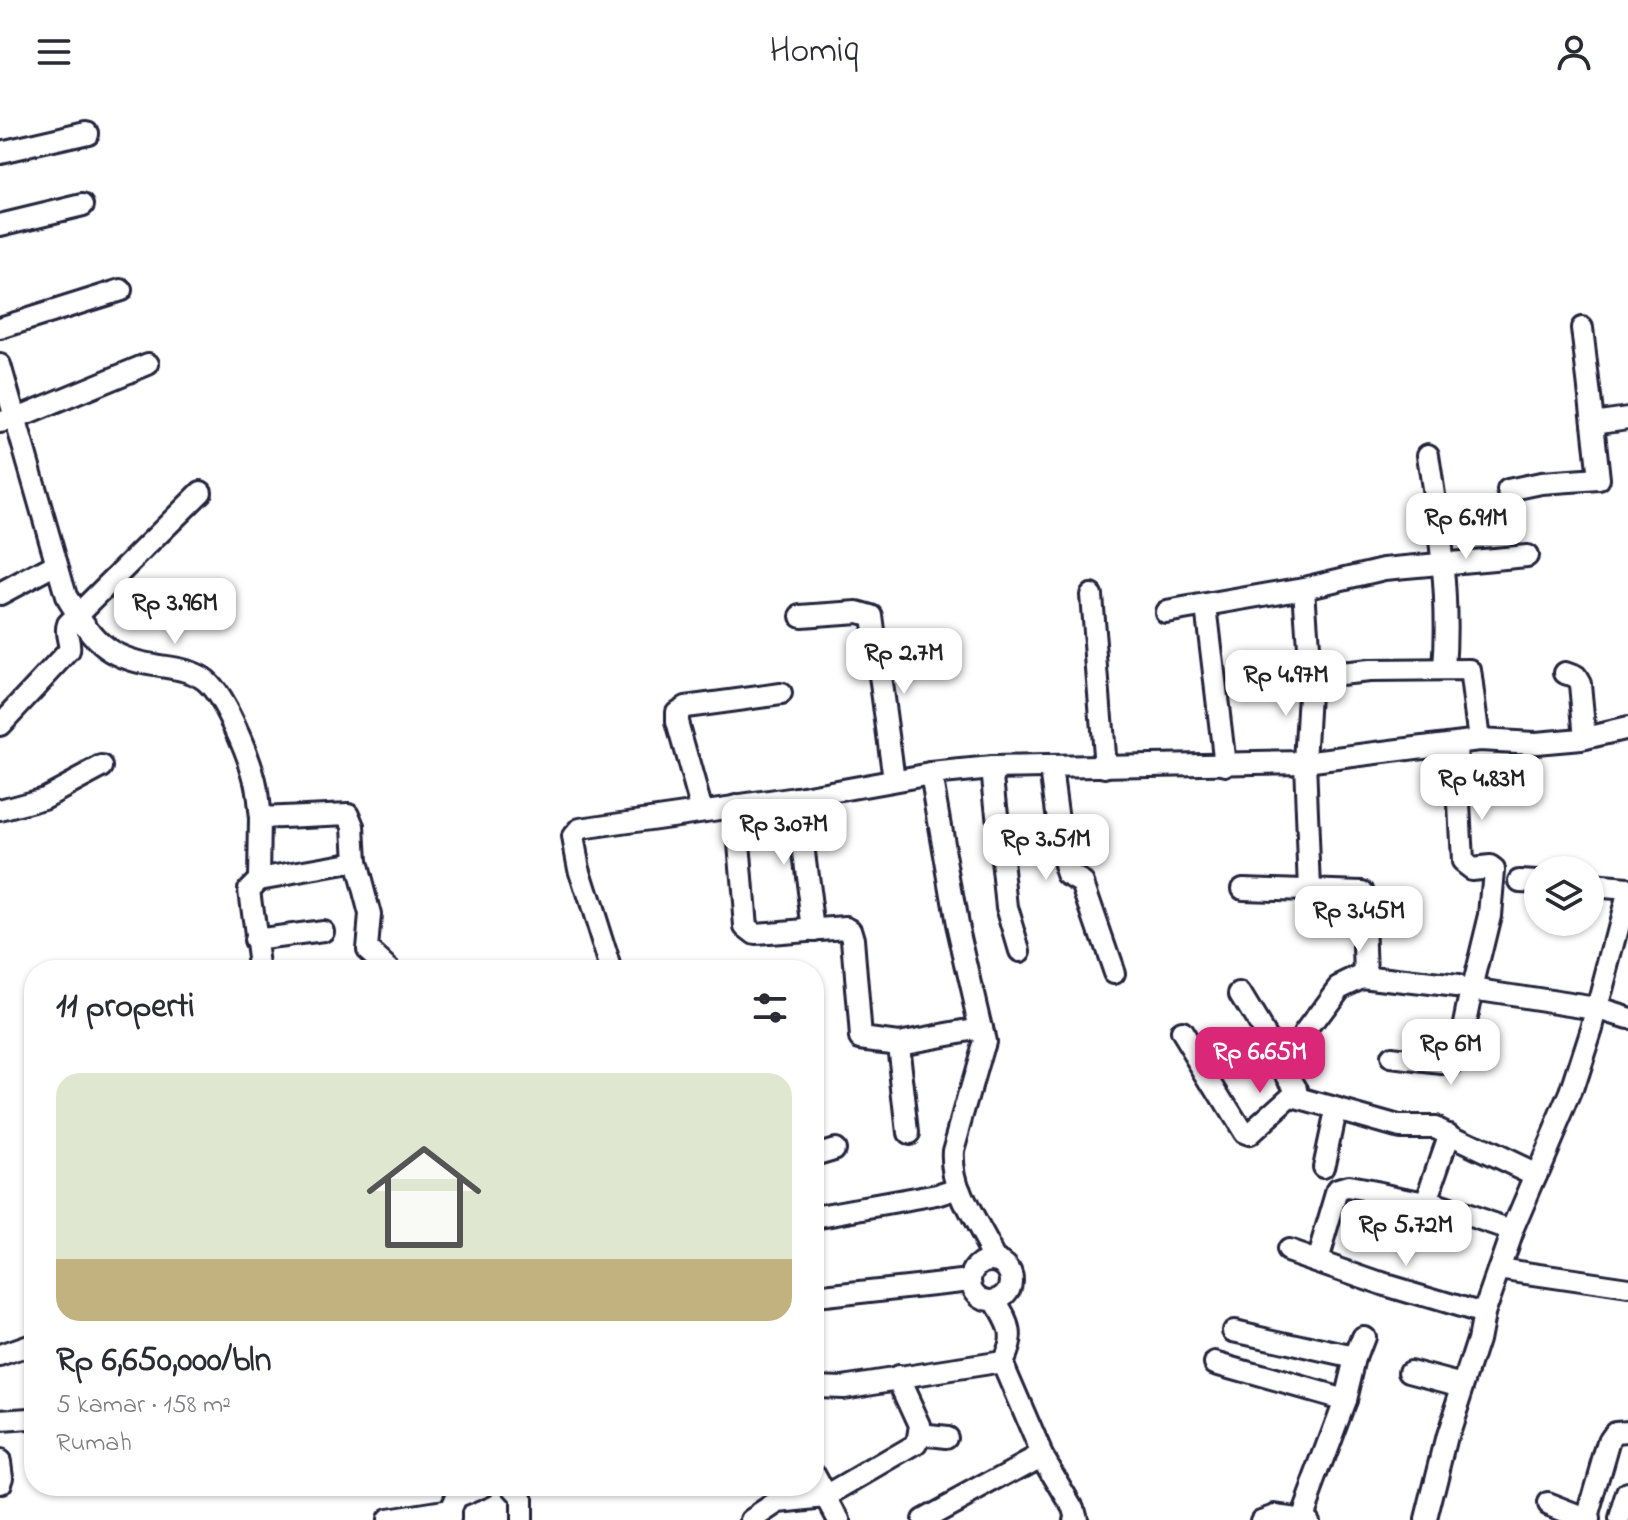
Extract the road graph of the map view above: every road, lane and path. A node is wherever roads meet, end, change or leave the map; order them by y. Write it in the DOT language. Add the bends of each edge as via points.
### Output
graph roads {
  1 [pos="87,132"];
  2 [pos="0,152"];
  3 [pos="83,205"];
  4 [pos="0,225"];
  5 [pos="121,290"];
  6 [pos="0,328"];
  7 [pos="1582,328"];
  8 [pos="148,364"];
  9 [pos="0,365"];
  10 [pos="1628,418"];
  11 [pos="7,421"];
  12 [pos="1593,423"];
  13 [pos="1428,455"];
  14 [pos="1508,490"];
  15 [pos="201,492"];
  16 [pos="1527,556"];
  17 [pos="1444,563"];
  18 [pos="56,564"];
  19 [pos="1304,588"];
  20 [pos="0,594"];
  21 [pos="1091,595"];
  22 [pos="1206,606"];
  23 [pos="1166,612"];
  24 [pos="78,616"];
  25 [pos="801,616"];
  26 [pos="1444,669"];
  27 [pos="1565,673"];
  28 [pos="1310,677"];
  29 [pos="781,694"];
  30 [pos="0,725"];
  31 [pos="1628,728"];
  32 [pos="1585,738"];
  33 [pos="1479,740"];
  34 [pos="1456,745"];
  35 [pos="1305,762"];
  36 [pos="1225,765"];
  37 [pos="102,767"];
  38 [pos="1105,767"];
  39 [pos="992,768"];
  40 [pos="1051,768"];
  41 [pos="931,774"];
  42 [pos="894,780"];
  43 [pos="797,798"];
  44 [pos="736,806"];
  45 [pos="0,810"];
  46 [pos="702,811"];
  47 [pos="260,818"];
  48 [pos="356,862"];
  49 [pos="259,879"];
  50 [pos="1604,887"];
  51 [pos="1243,888"];
  52 [pos="1310,890"];
  53 [pos="1628,890"];
  54 [pos="814,930"];
  55 [pos="323,931"];
  56 [pos="254,940"];
  57 [pos="1020,951"];
  58 [pos="258,960"];
  59 [pos="379,960"];
  60 [pos="608,960"];
  61 [pos="1114,973"];
  62 [pos="1366,976"];
  63 [pos="1464,988"];
  64 [pos="1240,994"];
  65 [pos="1596,1008"];
  66 [pos="1628,1018"];
  67 [pos="981,1028"];
  68 [pos="1181,1032"];
  69 [pos="1304,1034"];
  70 [pos="898,1043"];
  71 [pos="1391,1058"];
  72 [pos="1293,1097"];
  73 [pos="1335,1111"];
  74 [pos="908,1133"];
  75 [pos="1450,1133"];
  76 [pos="834,1149"];
  77 [pos="824,1152"];
  78 [pos="1323,1167"];
  79 [pos="1536,1175"];
  80 [pos="959,1188"];
  81 [pos="1426,1202"];
  82 [pos="824,1215"];
  83 [pos="1512,1231"];
  84 [pos="1287,1251"];
  85 [pos="995,1260"];
  86 [pos="1317,1261"];
  87 [pos="1499,1269"];
  88 [pos="971,1280"];
  89 [pos="1628,1288"];
  90 [pos="824,1296"];
  91 [pos="995,1301"];
  92 [pos="1483,1314"];
  93 [pos="1234,1331"];
  94 [pos="1363,1337"];
  95 [pos="24,1348"];
  96 [pos="0,1356"];
  97 [pos="1355,1358"];
  98 [pos="1002,1362"];
  99 [pos="1215,1363"];
  100 [pos="1410,1371"];
  101 [pos="898,1377"];
  102 [pos="1463,1385"];
  103 [pos="824,1386"];
  104 [pos="842,1387"];
  105 [pos="824,1393"];
  106 [pos="1345,1400"];
  107 [pos="24,1419"];
  108 [pos="0,1421"];
  109 [pos="1628,1431"];
  110 [pos="920,1434"];
  111 [pos="947,1437"];
  112 [pos="1042,1455"];
  113 [pos="0,1461"];
  114 [pos="0,1484"];
  115 [pos="824,1493"];
  116 [pos="1628,1494"];
  117 [pos="460,1496"];
  118 [pos="520,1496"];
  119 [pos="826,1497"];
  120 [pos="1548,1504"];
  121 [pos="450,1515"];
  122 [pos="1304,1519"];
  123 [pos="387,1520"];
  124 [pos="521,1520"];
  125 [pos="752,1520"];
  126 [pos="839,1520"];
  127 [pos="923,1520"];
  128 [pos="1074,1520"];
  129 [pos="1261,1520"];
  130 [pos="1426,1520"];
  131 [pos="1588,1520"];
  132 [pos="1620,1520"];
  1 -- 2 [label="street"];
  3 -- 4 [label="street"];
  5 -- 6 [label="street"];
  7 -- 12 [label="street"];
  8 -- 11 [label="street"];
  9 -- 11 [label="street"];
  10 -- 12 [label="street"];
  11 -- 18 [label="street"];
  12 -- 14 [label="street" via="1599,479"];
  13 -- 17 [label="street"];
  15 -- 24 [label="street"];
  16 -- 17 [label="street"];
  17 -- 19 [label="street" via="1384,569"];
  17 -- 26 [label="street"];
  18 -- 20 [label="street"];
  18 -- 24 [label="street"];
  19 -- 22 [label="street"];
  19 -- 28 [label="street"];
  21 -- 38 [label="street"];
  22 -- 23 [label="street"];
  22 -- 36 [label="street"];
  24 -- 30 [label="street" via="65,631 69,651"];
  24 -- 47 [label="street" via="94,639 112,652 203,678 228,712 255,781"];
  25 -- 42 [label="street" via="872,616"];
  26 -- 28 [label="street"];
  26 -- 33 [label="street" via="1471,672"];
  27 -- 32 [label="street" via="1580,684"];
  28 -- 35 [label="street"];
  29 -- 46 [label="street" via="677,712"];
  31 -- 32 [label="street"];
  32 -- 33 [label="street" via="1536,743"];
  33 -- 34 [label="street"];
  34 -- 35 [label="street"];
  34 -- 63 [label="street" via="1462,862 1471,869 1494,870 1490,915"];
  35 -- 36 [label="street"];
  35 -- 52 [label="street"];
  36 -- 38 [label="street"];
  37 -- 45 [label="street" via="44,798"];
  38 -- 40 [label="street"];
  39 -- 40 [label="street"];
  39 -- 41 [label="street"];
  39 -- 57 [label="street" via="1007,907"];
  40 -- 61 [label="street" via="1064,865 1067,874 1083,883"];
  41 -- 42 [label="street"];
  41 -- 67 [label="street"];
  42 -- 43 [label="street"];
  43 -- 44 [label="street"];
  43 -- 54 [label="street"];
  44 -- 46 [label="street"];
  44 -- 54 [label="street" via="746,927 755,934"];
  46 -- 60 [label="street" via="580,829 573,837"];
  47 -- 48 [label="street" via="349,814"];
  47 -- 49 [label="street"];
  48 -- 49 [label="street"];
  48 -- 59 [label="street" via="370,915 367,949"];
  49 -- 56 [label="street" via="249,889"];
  50 -- 53 [label="street"];
  51 -- 52 [label="street"];
  52 -- 62 [label="street" via="1363,892"];
  53 -- 65 [label="street"];
  54 -- 70 [label="street" via="850,929 861,1038"];
  55 -- 56 [label="street"];
  56 -- 58 [label="street"];
  62 -- 63 [label="street"];
  62 -- 69 [label="street" via="1339,987"];
  63 -- 65 [label="street"];
  63 -- 71 [label="street" via="1463,1033 1452,1065"];
  64 -- 72 [label="street" via="1296,1082"];
  65 -- 66 [label="street"];
  65 -- 79 [label="street" via="1571,1093"];
  67 -- 70 [label="street"];
  67 -- 80 [label="street" via="984,1041 953,1150"];
  68 -- 72 [label="street" via="1245,1135"];
  70 -- 74 [label="street"];
  72 -- 73 [label="street"];
  73 -- 75 [label="street"];
  73 -- 78 [label="street"];
  75 -- 79 [label="street"];
  75 -- 81 [label="street"];
  76 -- 77 [label="street"];
  79 -- 83 [label="street"];
  80 -- 82 [label="street"];
  80 -- 85 [label="street"];
  81 -- 83 [label="street"];
  81 -- 86 [label="street" via="1341,1188"];
  83 -- 87 [label="street"];
  84 -- 86 [label="street"];
  85 -- 88 [label="street" via="984,1261"];
  85 -- 91 [label="street" via="1009,1269 1012,1285"];
  86 -- 92 [label="street"];
  87 -- 89 [label="street"];
  87 -- 92 [label="street"];
  88 -- 90 [label="street"];
  88 -- 91 [label="street" via="983,1299"];
  91 -- 98 [label="street" via="1011,1335"];
  92 -- 102 [label="street"];
  93 -- 97 [label="street"];
  94 -- 97 [label="street"];
  95 -- 96 [label="street"];
  97 -- 106 [label="street"];
  98 -- 101 [label="street"];
  98 -- 112 [label="street"];
  99 -- 106 [label="street"];
  100 -- 102 [label="street"];
  101 -- 104 [label="street"];
  101 -- 110 [label="street"];
  102 -- 130 [label="street"];
  103 -- 104 [label="street"];
  104 -- 105 [label="street"];
  106 -- 122 [label="street"];
  107 -- 108 [label="street"];
  109 -- 131 [label="street" via="1615,1432 1610,1439"];
  110 -- 111 [label="street"];
  110 -- 119 [label="street" via="917,1444"];
  112 -- 127 [label="street"];
  112 -- 128 [label="street" via="1073,1507"];
  113 -- 114 [label="street"];
  115 -- 119 [label="street"];
  116 -- 132 [label="street"];
  117 -- 121 [label="street"];
  118 -- 124 [label="street"];
  119 -- 125 [label="street" via="779,1502"];
  119 -- 126 [label="street"];
  120 -- 131 [label="street"];
  121 -- 123 [label="street"];
  122 -- 129 [label="street" via="1275,1515"];
}
